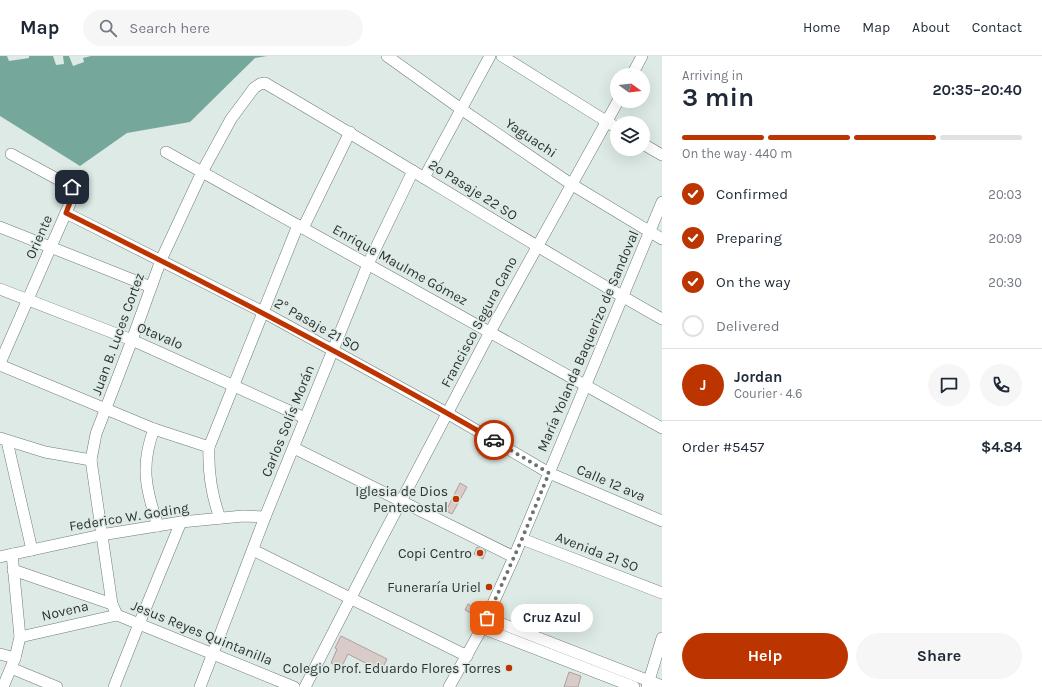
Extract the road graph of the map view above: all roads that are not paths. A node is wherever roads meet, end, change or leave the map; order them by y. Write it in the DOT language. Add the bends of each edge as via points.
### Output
graph roads {
  1 [pos="387,56"];
  2 [pos="490,56"];
  3 [pos="502,56"];
  4 [pos="642,56"];
  5 [pos="636,68"];
  6 [pos="270,86"];
  7 [pos="614,108"];
  8 [pos="461,109"];
  9 [pos="607,121"];
  10 [pos="610,123"];
  11 [pos="350,132"];
  12 [pos="650,148"];
  13 [pos="166,152"];
  14 [pos="11,154"];
  15 [pos="662,155"];
  16 [pos="412,171"];
  17 [pos="202,172"];
  18 [pos="424,178"];
  19 [pos="571,184"];
  20 [pos="662,202"];
  21 [pos="66,213"];
  22 [pos="0,227"];
  23 [pos="301,227"];
  24 [pos="650,231"];
  25 [pos="662,239"];
  26 [pos="51,246"];
  27 [pos="536,247"];
  28 [pos="161,260"];
  29 [pos="368,264"];
  30 [pos="151,287"];
  31 [pos="0,289"];
  32 [pos="622,297"];
  33 [pos="28,300"];
  34 [pos="263,312"];
  35 [pos="662,319"];
  36 [pos="490,332"];
  37 [pos="132,340"];
  38 [pos="332,351"];
  39 [pos="0,364"];
  40 [pos="233,384"];
  41 [pos="586,385"];
  42 [pos="106,408"];
  43 [pos="447,413"];
  44 [pos="306,418"];
  45 [pos="662,428"];
  46 [pos="154,429"];
  47 [pos="4,439"];
  48 [pos="209,447"];
  49 [pos="294,448"];
  50 [pos="90,460"];
  51 [pos="549,473"];
  52 [pos="402,500"];
  53 [pos="265,517"];
  54 [pos="220,518"];
  55 [pos="662,521"];
  56 [pos="181,522"];
  57 [pos="158,526"];
  58 [pos="101,535"];
  59 [pos="522,539"];
  60 [pos="32,550"];
  61 [pos="254,550"];
  62 [pos="12,554"];
  63 [pos="0,557"];
  64 [pos="514,557"];
  65 [pos="13,570"];
  66 [pos="662,593"];
  67 [pos="350,597"];
  68 [pos="112,604"];
  69 [pos="117,615"];
  70 [pos="485,623"];
  71 [pos="139,624"];
  72 [pos="20,637"];
  73 [pos="662,638"];
  74 [pos="212,653"];
  75 [pos="0,654"];
  76 [pos="467,656"];
  77 [pos="13,663"];
  78 [pos="648,684"];
  79 [pos="662,686"];
  80 [pos="3,687"];
  81 [pos="56,687"];
  82 [pos="114,687"];
  83 [pos="200,687"];
  84 [pos="294,687"];
  85 [pos="305,687"];
  86 [pos="449,687"];
  87 [pos="634,687"];
  1 -- 8 [label="street, Yaguachi"];
  2 -- 8 [label="street"];
  3 -- 9 [label="street"];
  4 -- 5 [label="street"];
  6 -- 11 [label="street, 2º Pasaje 22 SO"];
  6 -- 17 [label="street, Juan B. Luces Cortez" via="265,83 254,88 231,119"];
  7 -- 9 [label="street, Francisco Segura Cano"];
  8 -- 18 [label="street"];
  8 -- 19 [label="street, Yaguachi"];
  9 -- 10 [label="street"];
  9 -- 19 [label="street, Francisco Segura Cano"];
  11 -- 16 [label="street, 2º Pasaje 22 SO"];
  11 -- 23 [label="street"];
  12 -- 15 [label="street"];
  13 -- 17 [label="street, Enrique Maulme Gómez"];
  14 -- 21 [label="street, Oriente" via="72,187 74,192"];
  16 -- 18 [label="street, 2º Pasaje 22 SO"];
  16 -- 29 [label="street, Carlos Solís Morán"];
  17 -- 23 [label="street, Enrique Maulme Gómez"];
  17 -- 28 [label="street, Juan B. Luces Cortez"];
  18 -- 27 [label="street, 2º Pasaje 22 SO"];
  19 -- 24 [label="street, Yaguachi"];
  19 -- 27 [label="street, Francisco Segura Cano"];
  20 -- 24 [label="street, María Yolanda Baquerizo de Sandoval"];
  21 -- 26 [label="street, Oriente"];
  21 -- 28 [label="street, 2° Pasaje 21 SO"];
  22 -- 26 [label="street"];
  23 -- 29 [label="street, Enrique Maulme Gómez"];
  23 -- 34 [label="street"];
  24 -- 25 [label="street, Yaguachi"];
  24 -- 32 [label="street, María Yolanda Baquerizo de Sandoval"];
  26 -- 30 [label="street"];
  26 -- 33 [label="street, Oriente"];
  27 -- 32 [label="street, 2º Pasaje 22 SO"];
  27 -- 36 [label="street, Francisco Segura Cano"];
  28 -- 30 [label="street, Juan B. Luces Cortez"];
  28 -- 34 [label="street, 2° Pasaje 21 SO"];
  29 -- 36 [label="street, Enrique Maulme Gómez"];
  29 -- 38 [label="street, Carlos Solís Morán"];
  30 -- 37 [label="street, Juan B. Luces Cortez"];
  31 -- 33 [label="street, Otavalo"];
  32 -- 35 [label="street, 2º Pasaje 22 SO"];
  32 -- 41 [label="street, María Yolanda Baquerizo de Sandoval"];
  33 -- 37 [label="street, Otavalo"];
  33 -- 39 [label="street, Oriente"];
  34 -- 38 [label="street, 2° Pasaje 21 SO"];
  34 -- 40 [label="street"];
  36 -- 41 [label="street, Enrique Maulme Gómez"];
  36 -- 43 [label="street, Francisco Segura Cano"];
  37 -- 40 [label="street, Otavalo"];
  37 -- 42 [label="street, Juan B. Luces Cortez"];
  38 -- 43 [label="street, 2° Pasaje 21 SO"];
  38 -- 44 [label="street, Carlos Solís Morán"];
  39 -- 42 [label="street"];
  40 -- 44 [label="street, Otavalo"];
  40 -- 48 [label="street"];
  41 -- 45 [label="street, Enrique Maulme Gómez"];
  41 -- 51 [label="street, María Yolanda Baquerizo de Sandoval"];
  42 -- 46 [label="street"];
  42 -- 50 [label="street, Juan B. Luces Cortez"];
  43 -- 51 [label="street, 2° Pasaje 21 SO"];
  43 -- 52 [label="street, Francisco Segura Cano"];
  44 -- 49 [label="street, Carlos Solís Morán"];
  46 -- 48 [label="street"];
  46 -- 57 [label="street" via="149,443 146,478 148,496"];
  47 -- 50 [label="street" via="45,452"];
  47 -- 60 [label="street"];
  48 -- 54 [label="street" via="209,480"];
  49 -- 52 [label="street"];
  49 -- 53 [label="street, Carlos Solís Morán"];
  50 -- 58 [label="street, Juan B. Luces Cortez"];
  51 -- 55 [label="street, Calle 12 ava"];
  51 -- 59 [label="street, María Yolanda Baquerizo de Sandoval"];
  52 -- 64 [label="street"];
  52 -- 67 [label="street, Francisco Segura Cano"];
  53 -- 54 [label="street, Federico W. Goding"];
  53 -- 61 [label="street, Carlos Solís Morán"];
  54 -- 56 [label="street, Federico W. Goding"];
  56 -- 57 [label="street, Federico W. Goding"];
  56 -- 71 [label="street"];
  57 -- 58 [label="street, Federico W. Goding"];
  58 -- 60 [label="street, Federico W. Goding"];
  58 -- 68 [label="street, Juan B. Luces Cortez"];
  59 -- 64 [label="street, María Yolanda Baquerizo de Sandoval"];
  59 -- 66 [label="street, Avenida 21 SO"];
  60 -- 62 [label="street, Federico W. Goding"];
  61 -- 67 [label="street"];
  61 -- 74 [label="street, Carlos Solís Morán"];
  62 -- 63 [label="street, Federico W. Goding"];
  62 -- 65 [label="street"];
  64 -- 70 [label="street, María Yolanda Baquerizo de Sandoval"];
  65 -- 68 [label="street, Jesus Reyes Quintanilla"];
  65 -- 72 [label="street"];
  67 -- 76 [label="street"];
  67 -- 85 [label="street, Francisco Segura Cano"];
  68 -- 69 [label="street, Jesus Reyes Quintanilla"];
  69 -- 71 [label="street, Jesus Reyes Quintanilla"];
  69 -- 72 [label="street, Novena"];
  70 -- 76 [label="street, María Yolanda Baquerizo de Sandoval"];
  70 -- 78 [label="street"];
  70 -- 87 [label="street"];
  71 -- 74 [label="street, Jesus Reyes Quintanilla"];
  71 -- 82 [label="street"];
  72 -- 77 [label="street"];
  73 -- 78 [label="street"];
  74 -- 83 [label="street, Carlos Solís Morán"];
  74 -- 84 [label="street, Jesus Reyes Quintanilla"];
  75 -- 77 [label="street"];
  76 -- 86 [label="street, María Yolanda Baquerizo de Sandoval"];
  77 -- 80 [label="street"];
  77 -- 81 [label="street"];
  78 -- 79 [label="street"];
}
